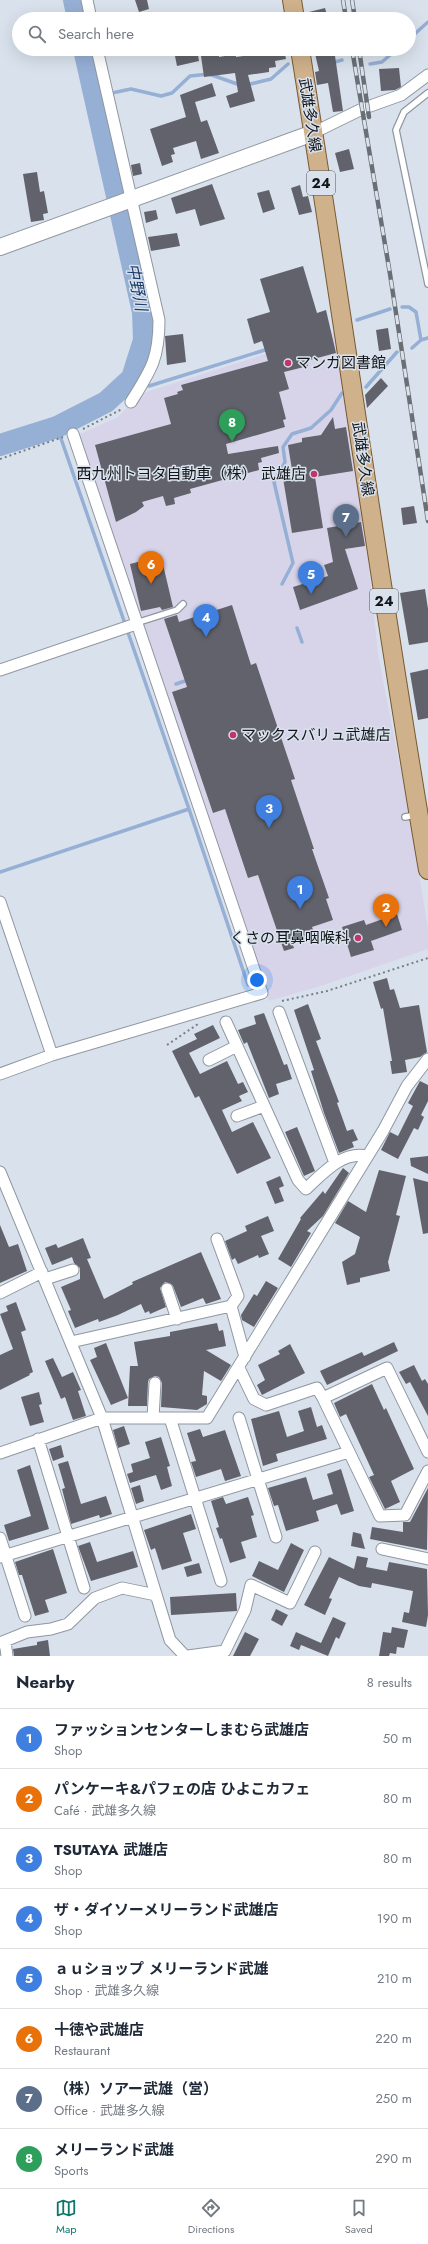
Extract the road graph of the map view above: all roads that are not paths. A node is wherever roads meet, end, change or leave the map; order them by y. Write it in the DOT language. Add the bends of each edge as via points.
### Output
graph roads {
  1 [pos="87,0"];
  2 [pos="292,0"];
  3 [pos="90,12"];
  4 [pos="294,12"];
  5 [pos="100,56"];
  6 [pos="301,56"];
  7 [pos="428,75"];
  8 [pos="428,93"];
  9 [pos="313,133"];
  10 [pos="131,200"];
  11 [pos="0,247"];
  12 [pos="425,258"];
  13 [pos="428,284"];
  14 [pos="131,402"];
  15 [pos="73,434"];
  16 [pos="183,604"];
  17 [pos="136,624"];
  18 [pos="0,670"];
  19 [pos="428,870"];
  20 [pos="0,902"];
  21 [pos="281,1007"];
  22 [pos="226,1022"];
  23 [pos="237,1046"];
  24 [pos="52,1055"];
  25 [pos="428,1059"];
  26 [pos="209,1060"];
  27 [pos="0,1074"];
  28 [pos="264,1106"];
  29 [pos="237,1116"];
  30 [pos="367,1156"];
  31 [pos="334,1163"];
  32 [pos="0,1172"];
  33 [pos="217,1239"];
  34 [pos="73,1270"];
  35 [pos="43,1276"];
  36 [pos="167,1289"];
  37 [pos="0,1292"];
  38 [pos="231,1306"];
  39 [pos="177,1318"];
  40 [pos="71,1342"];
  41 [pos="245,1357"];
  42 [pos="239,1368"];
  43 [pos="155,1383"];
  44 [pos="323,1398"];
  45 [pos="102,1418"];
  46 [pos="153,1418"];
  47 [pos="170,1418"];
  48 [pos="239,1418"];
  49 [pos="38,1439"];
  50 [pos="349,1452"];
  51 [pos="428,1452"];
  52 [pos="0,1453"];
  53 [pos="428,1471"];
  54 [pos="258,1479"];
  55 [pos="195,1498"];
  56 [pos="132,1517"];
  57 [pos="68,1535"];
  58 [pos="276,1537"];
  59 [pos="0,1538"];
  60 [pos="382,1549"];
  61 [pos="315,1552"];
  62 [pos="3,1556"];
  63 [pos="428,1559"];
  64 [pos="221,1581"];
  65 [pos="84,1588"];
  66 [pos="156,1595"];
  67 [pos="25,1616"];
  68 [pos="2,1642"];
  69 [pos="7,1656"];
  70 [pos="185,1656"];
  71 [pos="188,1656"];
  1 -- 3 [label="street"];
  2 -- 4 [label="main road"];
  5 -- 10 [label="street"];
  6 -- 9 [label="main road, 武雄多久線 / 24"];
  7 -- 9 [label="street" via="401,95"];
  8 -- 12 [label="lane" via="404,112 396,130"];
  9 -- 10 [label="street"];
  9 -- 19 [label="main road, 武雄多久線 / 24" via="392,658 412,816"];
  10 -- 11 [label="street"];
  10 -- 14 [label="street" via="159,320 159,341 152,369"];
  12 -- 13 [label="lane"];
  15 -- 17 [label="street"];
  16 -- 17 [label="lane" via="177,610"];
  17 -- 18 [label="street"];
  17 -- 24 [label="street" via="262,993"];
  20 -- 24 [label="street"];
  21 -- 31 [label="street"];
  22 -- 23 [label="street"];
  23 -- 26 [label="street"];
  23 -- 28 [label="street"];
  24 -- 27 [label="street"];
  25 -- 30 [label="street" via="407,1086"];
  28 -- 29 [label="street"];
  28 -- 31 [label="street" via="298,1180 306,1189"];
  30 -- 31 [label="street" via="360,1155"];
  30 -- 41 [label="street"];
  32 -- 35 [label="street"];
  33 -- 38 [label="street" via="238,1296"];
  34 -- 35 [label="street"];
  35 -- 37 [label="street"];
  35 -- 40 [label="street"];
  36 -- 39 [label="street"];
  38 -- 39 [label="street"];
  38 -- 41 [label="street"];
  39 -- 40 [label="street"];
  40 -- 45 [label="street"];
  41 -- 42 [label="street"];
  42 -- 44 [label="street" via="254,1399 266,1405 317,1388"];
  42 -- 47 [label="street" via="207,1418"];
  43 -- 46 [label="street"];
  44 -- 50 [label="street"];
  44 -- 51 [label="street" via="387,1368"];
  45 -- 46 [label="street"];
  45 -- 49 [label="street"];
  45 -- 56 [label="street"];
  46 -- 47 [label="street"];
  47 -- 55 [label="street"];
  48 -- 54 [label="street"];
  49 -- 52 [label="street"];
  49 -- 57 [label="street"];
  50 -- 53 [label="street" via="380,1516 405,1516"];
  50 -- 54 [label="street"];
  54 -- 55 [label="street"];
  54 -- 58 [label="street"];
  55 -- 56 [label="street"];
  55 -- 64 [label="street"];
  56 -- 57 [label="street"];
  56 -- 66 [label="street"];
  57 -- 62 [label="street"];
  57 -- 65 [label="street"];
  59 -- 62 [label="street"];
  60 -- 63 [label="street"];
  61 -- 71 [label="street" via="290,1603 251,1585 245,1610 226,1651"];
  62 -- 67 [label="street"];
  66 -- 68 [label="street" via="122,1588 95,1598 68,1624 27,1632"];
  66 -- 70 [label="street" via="170,1640"];
  68 -- 69 [label="street"];
}
